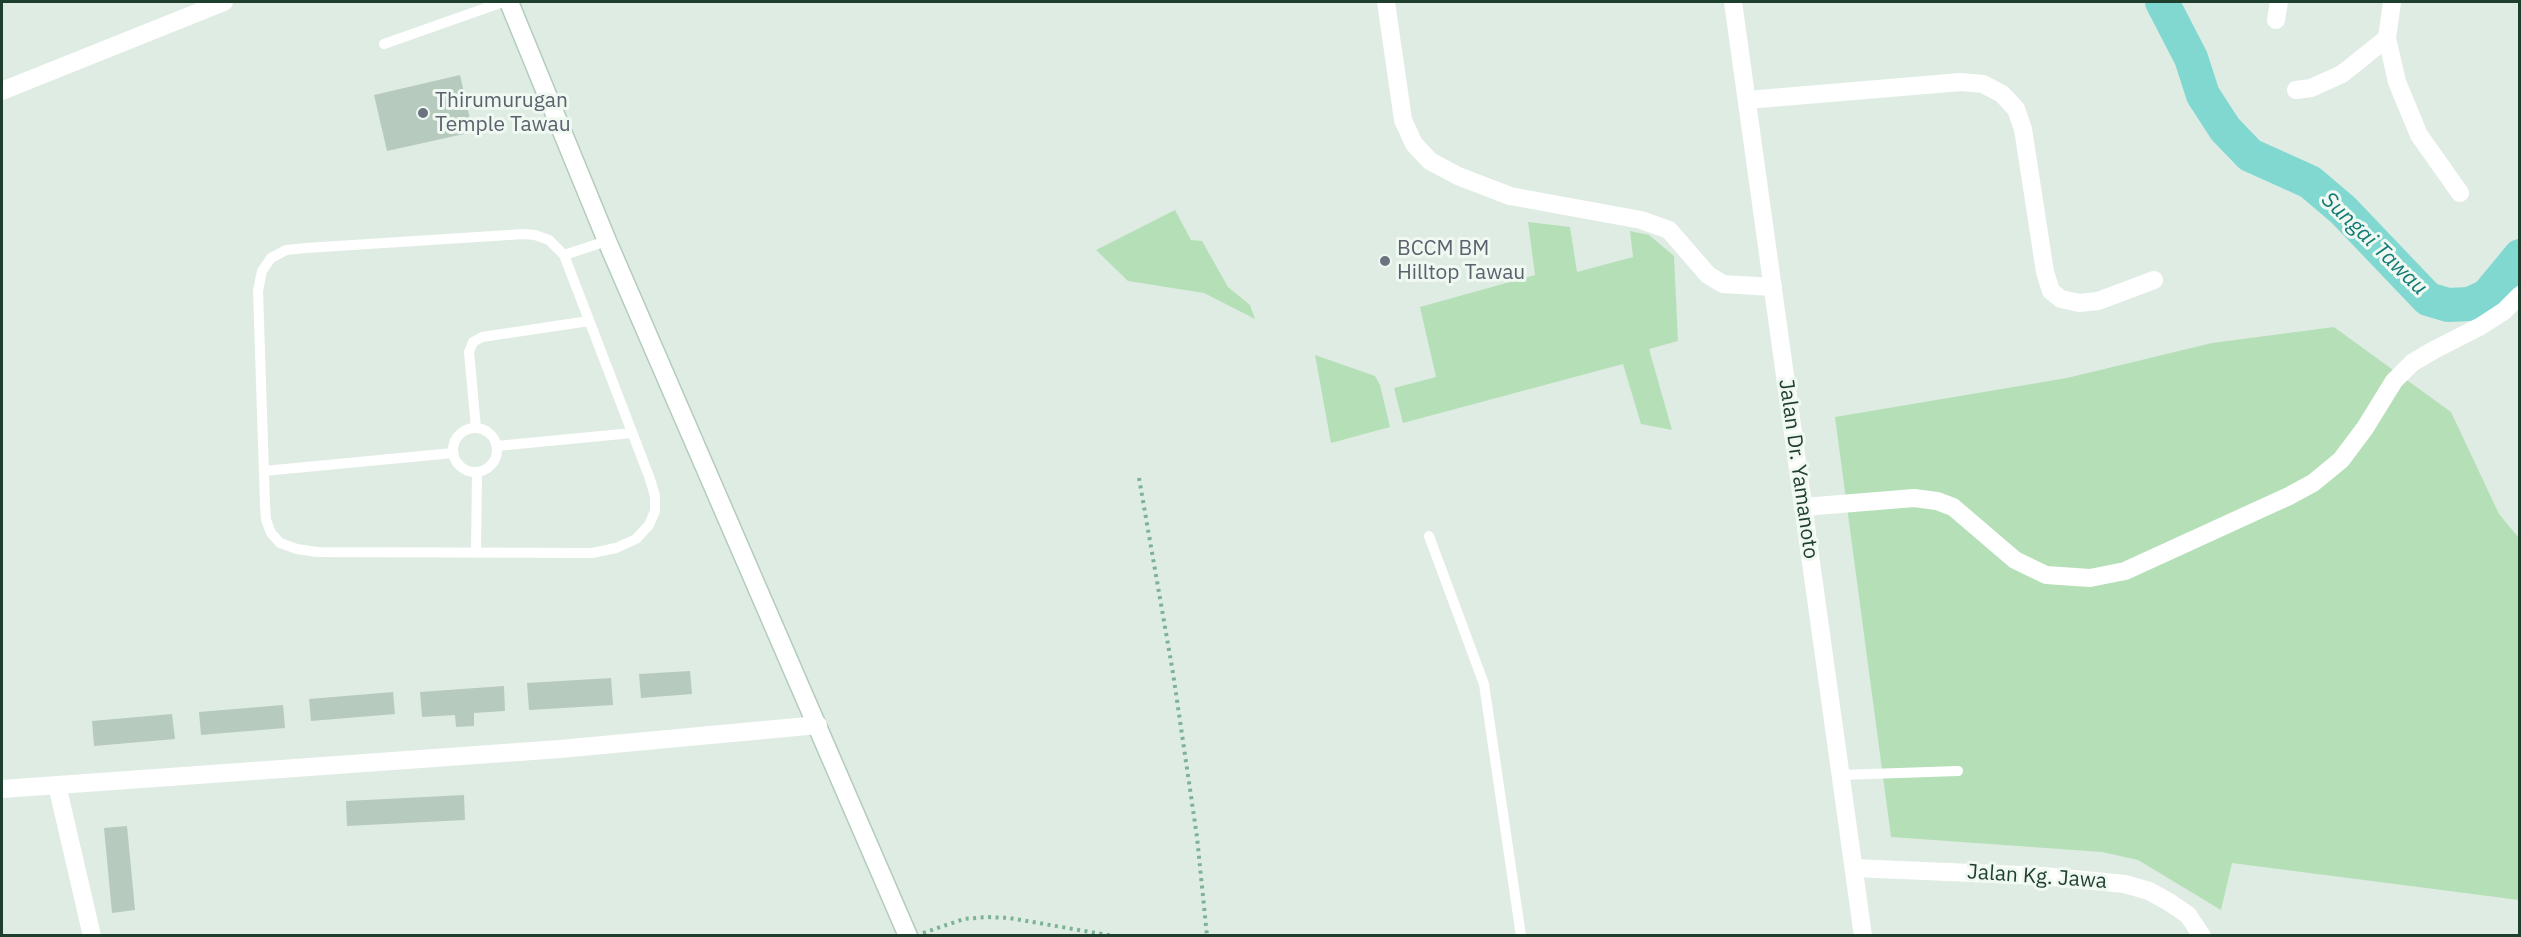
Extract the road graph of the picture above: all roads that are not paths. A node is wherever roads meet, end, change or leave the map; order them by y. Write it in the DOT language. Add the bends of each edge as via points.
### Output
graph roads {
  1 [pos="224,2"];
  2 [pos="503,2"];
  3 [pos="509,2"];
  4 [pos="1386,2"];
  5 [pos="1733,2"];
  6 [pos="2279,2"];
  7 [pos="2392,2"];
  8 [pos="2276,20"];
  9 [pos="2387,38"];
  10 [pos="384,44"];
  11 [pos="2296,90"];
  12 [pos="2,91"];
  13 [pos="1747,100"];
  14 [pos="2460,193"];
  15 [pos="607,241"];
  16 [pos="564,255"];
  17 [pos="2154,280"];
  18 [pos="1773,286"];
  19 [pos="2520,295"];
  20 [pos="589,321"];
  21 [pos="477,428"];
  22 [pos="632,433"];
  23 [pos="497,446"];
  24 [pos="453,453"];
  25 [pos="264,471"];
  26 [pos="477,472"];
  27 [pos="1804,507"];
  28 [pos="1429,536"];
  29 [pos="476,553"];
  30 [pos="818,725"];
  31 [pos="1958,771"];
  32 [pos="1841,775"];
  33 [pos="57,785"];
  34 [pos="2,789"];
  35 [pos="1854,868"];
  36 [pos="92,936"];
  37 [pos="908,936"];
  38 [pos="1521,936"];
  39 [pos="1863,936"];
  40 [pos="2202,936"];
  1 -- 12 [label="street"];
  2 -- 10 [label="lane"];
  3 -- 15 [label="street"];
  4 -- 18 [label="street" via="1403,120 1413,144 1430,161 1509,196 1641,220 1669,230 1708,274 1723,284"];
  5 -- 13 [label="street, Jalan Dr. Yamanoto"];
  6 -- 8 [label="street"];
  7 -- 9 [label="street"];
  9 -- 11 [label="street" via="2342,74 2311,88"];
  9 -- 14 [label="street" via="2397,82 2419,135"];
  13 -- 17 [label="street" via="1961,82 1983,84 2002,94 2020,119 2050,291 2070,301 2098,301"];
  13 -- 18 [label="street, Jalan Dr. Yamanoto"];
  15 -- 16 [label="lane"];
  15 -- 30 [label="street"];
  16 -- 20 [label="lane"];
  16 -- 25 [label="lane" via="549,240 524,234 306,248 286,250 271,258 262,272 258,291"];
  18 -- 27 [label="street, Jalan Dr. Yamanoto"];
  19 -- 27 [label="street" via="2481,326 2412,363 2394,381 2341,460 2313,483 2125,571 2090,578 2046,575 2015,560 1953,507 1937,501 1914,498"];
  20 -- 21 [label="lane" via="482,337 473,342 469,352"];
  20 -- 22 [label="lane"];
  21 -- 23 [label="lane" via="490,433"];
  21 -- 24 [label="lane" via="459,434"];
  22 -- 23 [label="lane"];
  22 -- 29 [label="lane" via="655,496 650,525 636,539 592,554"];
  23 -- 26 [label="lane" via="490,466"];
  24 -- 25 [label="lane"];
  24 -- 26 [label="lane" via="464,469"];
  25 -- 29 [label="lane" via="266,520 280,543 317,552"];
  26 -- 29 [label="lane"];
  27 -- 32 [label="street, Jalan Dr. Yamanoto"];
  28 -- 38 [label="lane" via="1484,684"];
  30 -- 33 [label="street" via="560,749"];
  30 -- 37 [label="street"];
  31 -- 32 [label="lane"];
  32 -- 35 [label="street, Jalan Dr. Yamanoto"];
  33 -- 34 [label="street"];
  33 -- 36 [label="street"];
  35 -- 39 [label="street, Jalan Dr. Yamanoto"];
  35 -- 40 [label="street, Jalan Kg. Jawa" via="2043,876 2125,884 2169,902 2188,915"];
}
